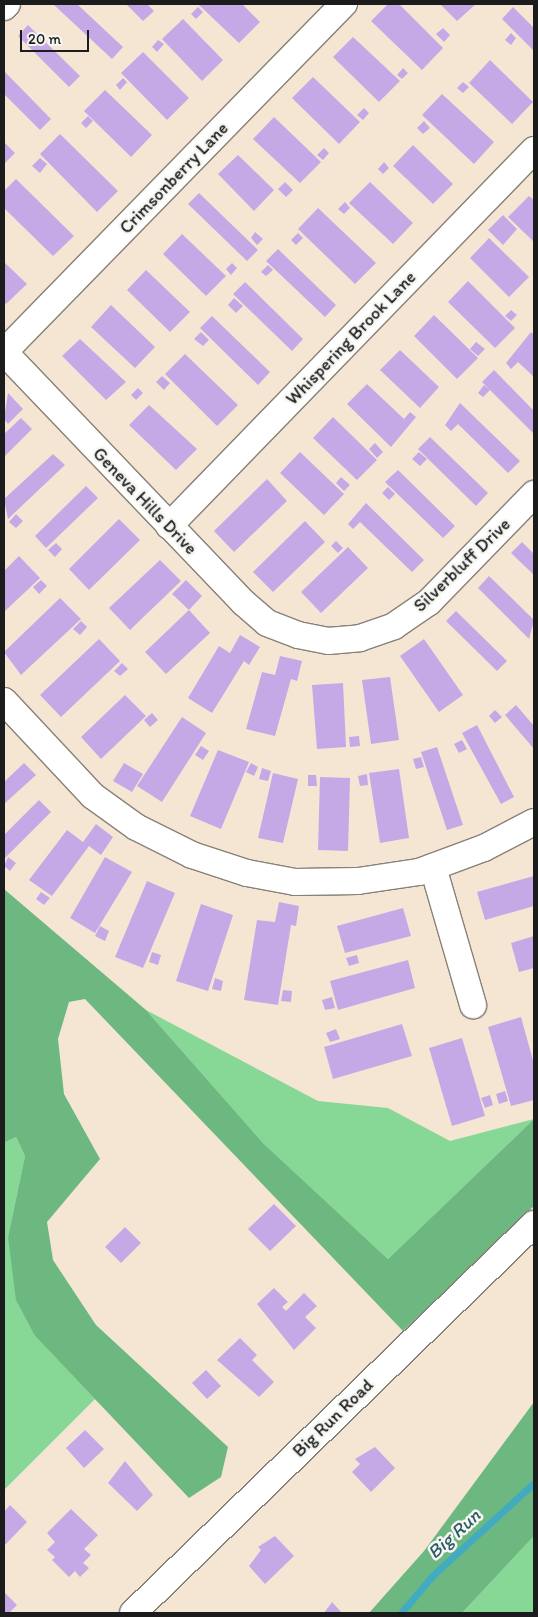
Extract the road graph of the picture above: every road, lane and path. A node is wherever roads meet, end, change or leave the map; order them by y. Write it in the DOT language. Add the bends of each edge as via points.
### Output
graph roads {
  1 [pos="7,4"];
  2 [pos="344,4"];
  3 [pos="4,7"];
  4 [pos="534,150"];
  5 [pos="4,352"];
  6 [pos="534,494"];
  7 [pos="168,526"];
  8 [pos="298,635"];
  9 [pos="4,701"];
  10 [pos="534,822"];
  11 [pos="433,868"];
  12 [pos="473,1005"];
  13 [pos="534,1224"];
  14 [pos="133,1613"];
  1 -- 3 [label="street"];
  2 -- 5 [label="street, Crimsonberry Lane"];
  4 -- 7 [label="street, Whispering Brook Lane"];
  5 -- 7 [label="street, Geneva Hills Drive"];
  6 -- 8 [label="street, Silverbluff Drive" via="428,602 394,626 344,640"];
  7 -- 8 [label="street, Geneva Hills Drive" via="267,623"];
  9 -- 11 [label="street" via="94,796 136,827 192,856 295,882 358,881"];
  10 -- 11 [label="street"];
  11 -- 12 [label="street"];
  13 -- 14 [label="street, Big Run Road"];
}
